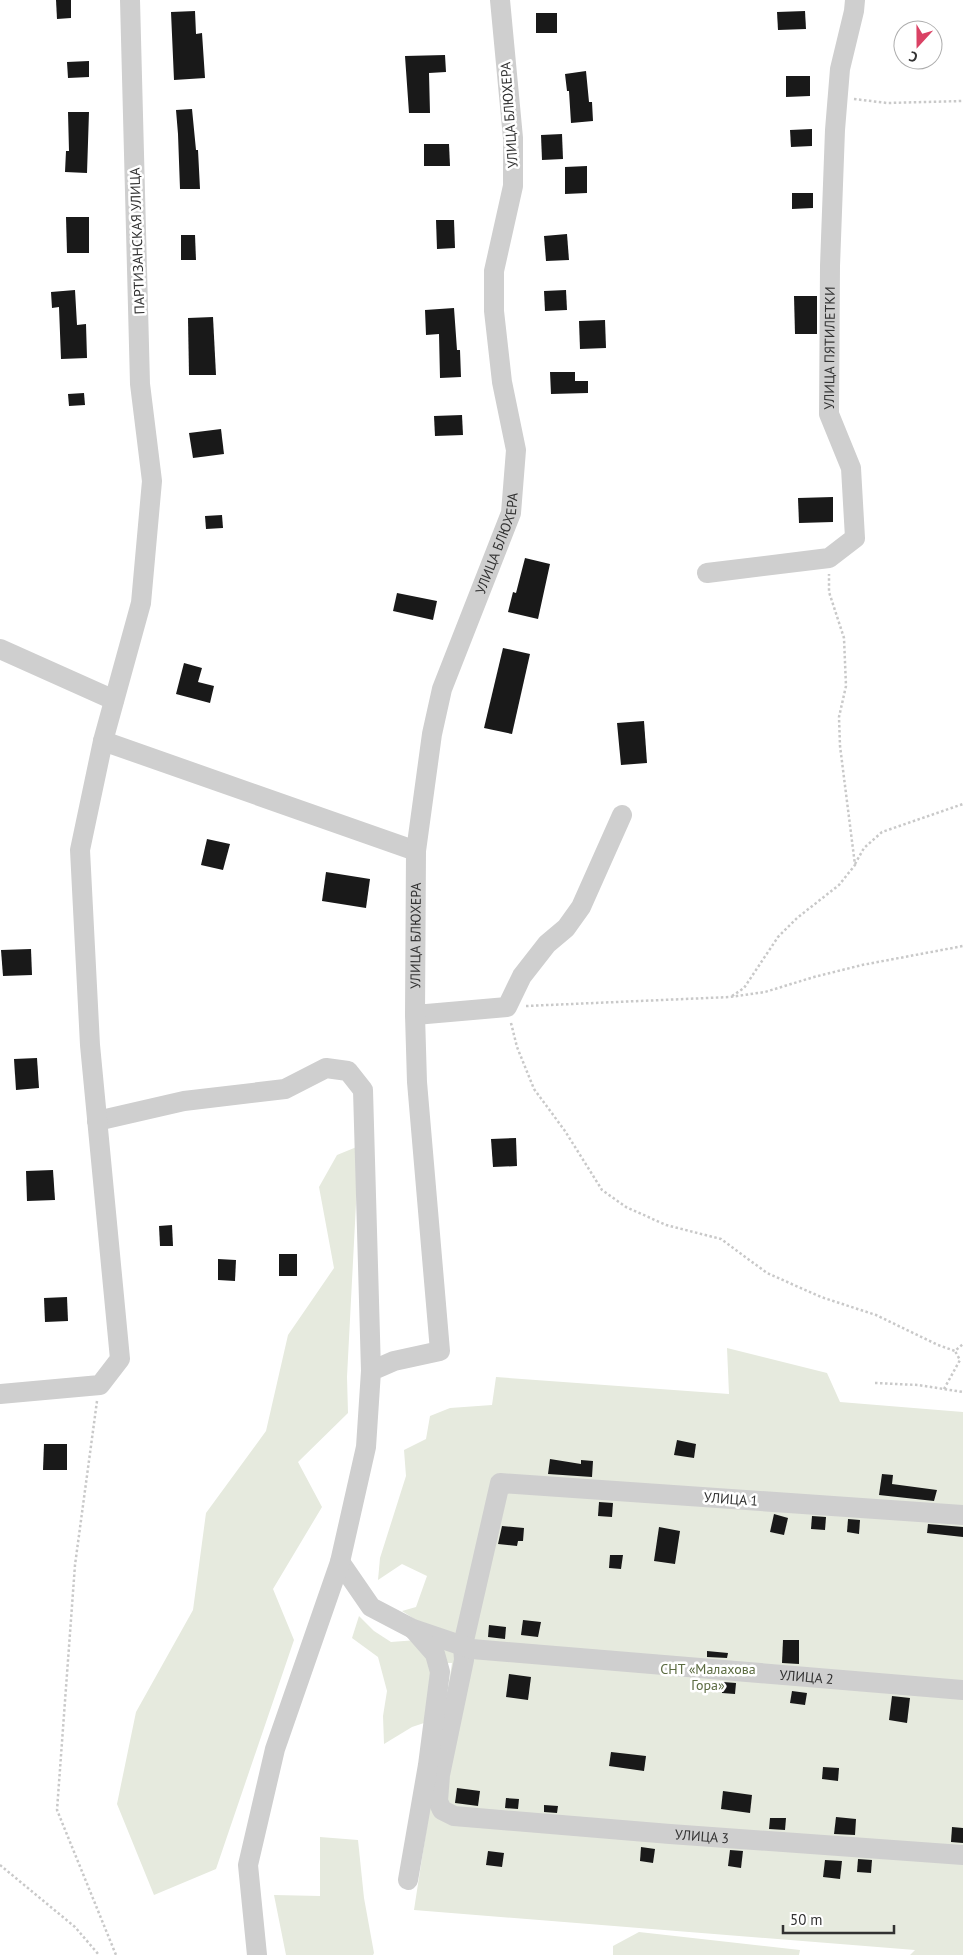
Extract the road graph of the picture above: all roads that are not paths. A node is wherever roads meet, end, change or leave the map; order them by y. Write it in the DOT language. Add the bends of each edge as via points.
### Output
graph roads {
  1 [pos="130,0"];
  2 [pos="500,0"];
  3 [pos="855,0"];
  4 [pos="707,573"];
  5 [pos="0,649"];
  6 [pos="114,700"];
  7 [pos="103,741"];
  8 [pos="622,815"];
  9 [pos="416,851"];
  10 [pos="415,1015"];
  11 [pos="98,1121"];
  12 [pos="371,1371"];
  13 [pos="0,1394"];
  14 [pos="963,1515"];
  15 [pos="340,1562"];
  16 [pos="413,1629"];
  17 [pos="468,1647"];
  18 [pos="963,1690"];
  19 [pos="963,1855"];
  20 [pos="408,1880"];
  21 [pos="257,1955"];
  1 -- 6 [label="street, ПАРТИЗАНСКАЯ УЛИЦА" via="140,384 152,481 141,603"];
  2 -- 9 [label="street, УЛИЦА БЛЮХЕРА" via="513,138 513,186 494,271 494,311 502,382 516,450 511,513 442,689 432,734"];
  3 -- 4 [label="street, УЛИЦА ПЯТИЛЕТКИ" via="840,69 838,96 830,266 829,414 851,468 855,538 829,558"];
  5 -- 6 [label="street"];
  6 -- 7 [label="street, ПАРТИЗАНСКАЯ УЛИЦА"];
  7 -- 9 [label="street"];
  7 -- 11 [label="street, ПАРТИЗАНСКАЯ УЛИЦА" via="80,850 90,1045"];
  8 -- 10 [label="street" via="581,907 522,976 507,1007"];
  9 -- 10 [label="street, УЛИЦА БЛЮХЕРА"];
  10 -- 12 [label="street, УЛИЦА БЛЮХЕРА" via="417,1082 440,1351 394,1361"];
  11 -- 12 [label="street" via="184,1101 285,1089 326,1068 348,1071 363,1090"];
  11 -- 13 [label="street, ПАРТИЗАНСКАЯ УЛИЦА" via="120,1359 100,1385"];
  12 -- 15 [label="street" via="366,1447"];
  14 -- 17 [label="street, УЛИЦА 1" via="500,1483"];
  15 -- 16 [label="street" via="372,1607"];
  15 -- 21 [label="street" via="275,1748 248,1865"];
  16 -- 17 [label="street, УЛИЦА 2"];
  16 -- 20 [label="street" via="436,1654 440,1672"];
  17 -- 18 [label="street, УЛИЦА 2"];
  17 -- 19 [label="street, УЛИЦА 3" via="440,1776 438,1801 442,1810 454,1816"];
}
